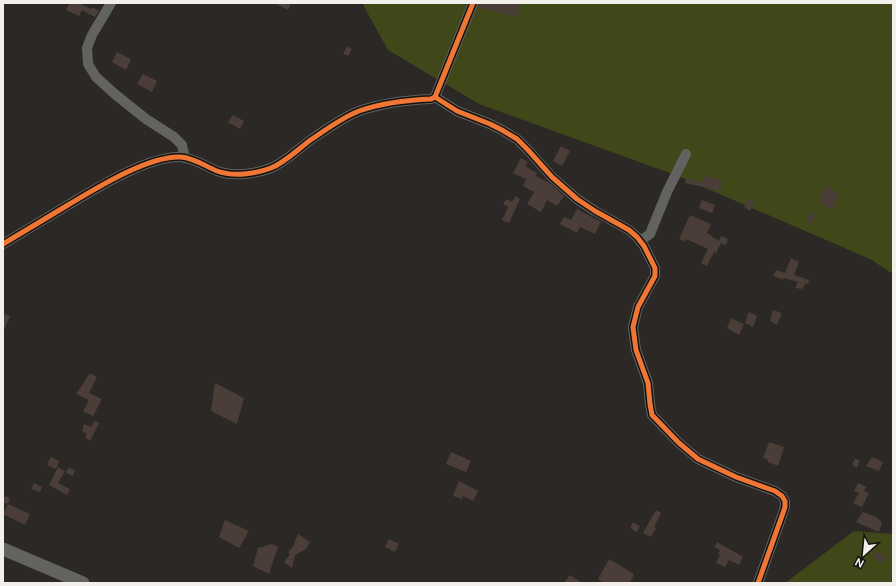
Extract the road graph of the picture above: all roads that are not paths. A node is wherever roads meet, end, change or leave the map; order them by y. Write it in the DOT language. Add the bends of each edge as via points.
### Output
graph roads {
  1 [pos="111,3"];
  2 [pos="473,3"];
  3 [pos="435,97"];
  4 [pos="686,154"];
  5 [pos="185,158"];
  6 [pos="640,241"];
  7 [pos="3,244"];
  8 [pos="3,549"];
  9 [pos="83,583"];
  10 [pos="758,583"];
  1 -- 5 [label="street" via="87,48 88,64 96,77 116,95 178,141 182,145"];
  2 -- 3 [label="street"];
  3 -- 5 [label="street" via="396,102 359,111 324,130 284,161 258,172 229,174"];
  3 -- 6 [label="street" via="457,111 490,124 516,139 552,178 595,211 629,230"];
  4 -- 6 [label="street" via="650,234"];
  5 -- 7 [label="street" via="169,158 129,171"];
  6 -- 10 [label="street" via="656,268 655,276 638,307 633,334 648,383 652,415 698,459 736,477 775,491 785,501"];
  8 -- 9 [label="main road"];
}
